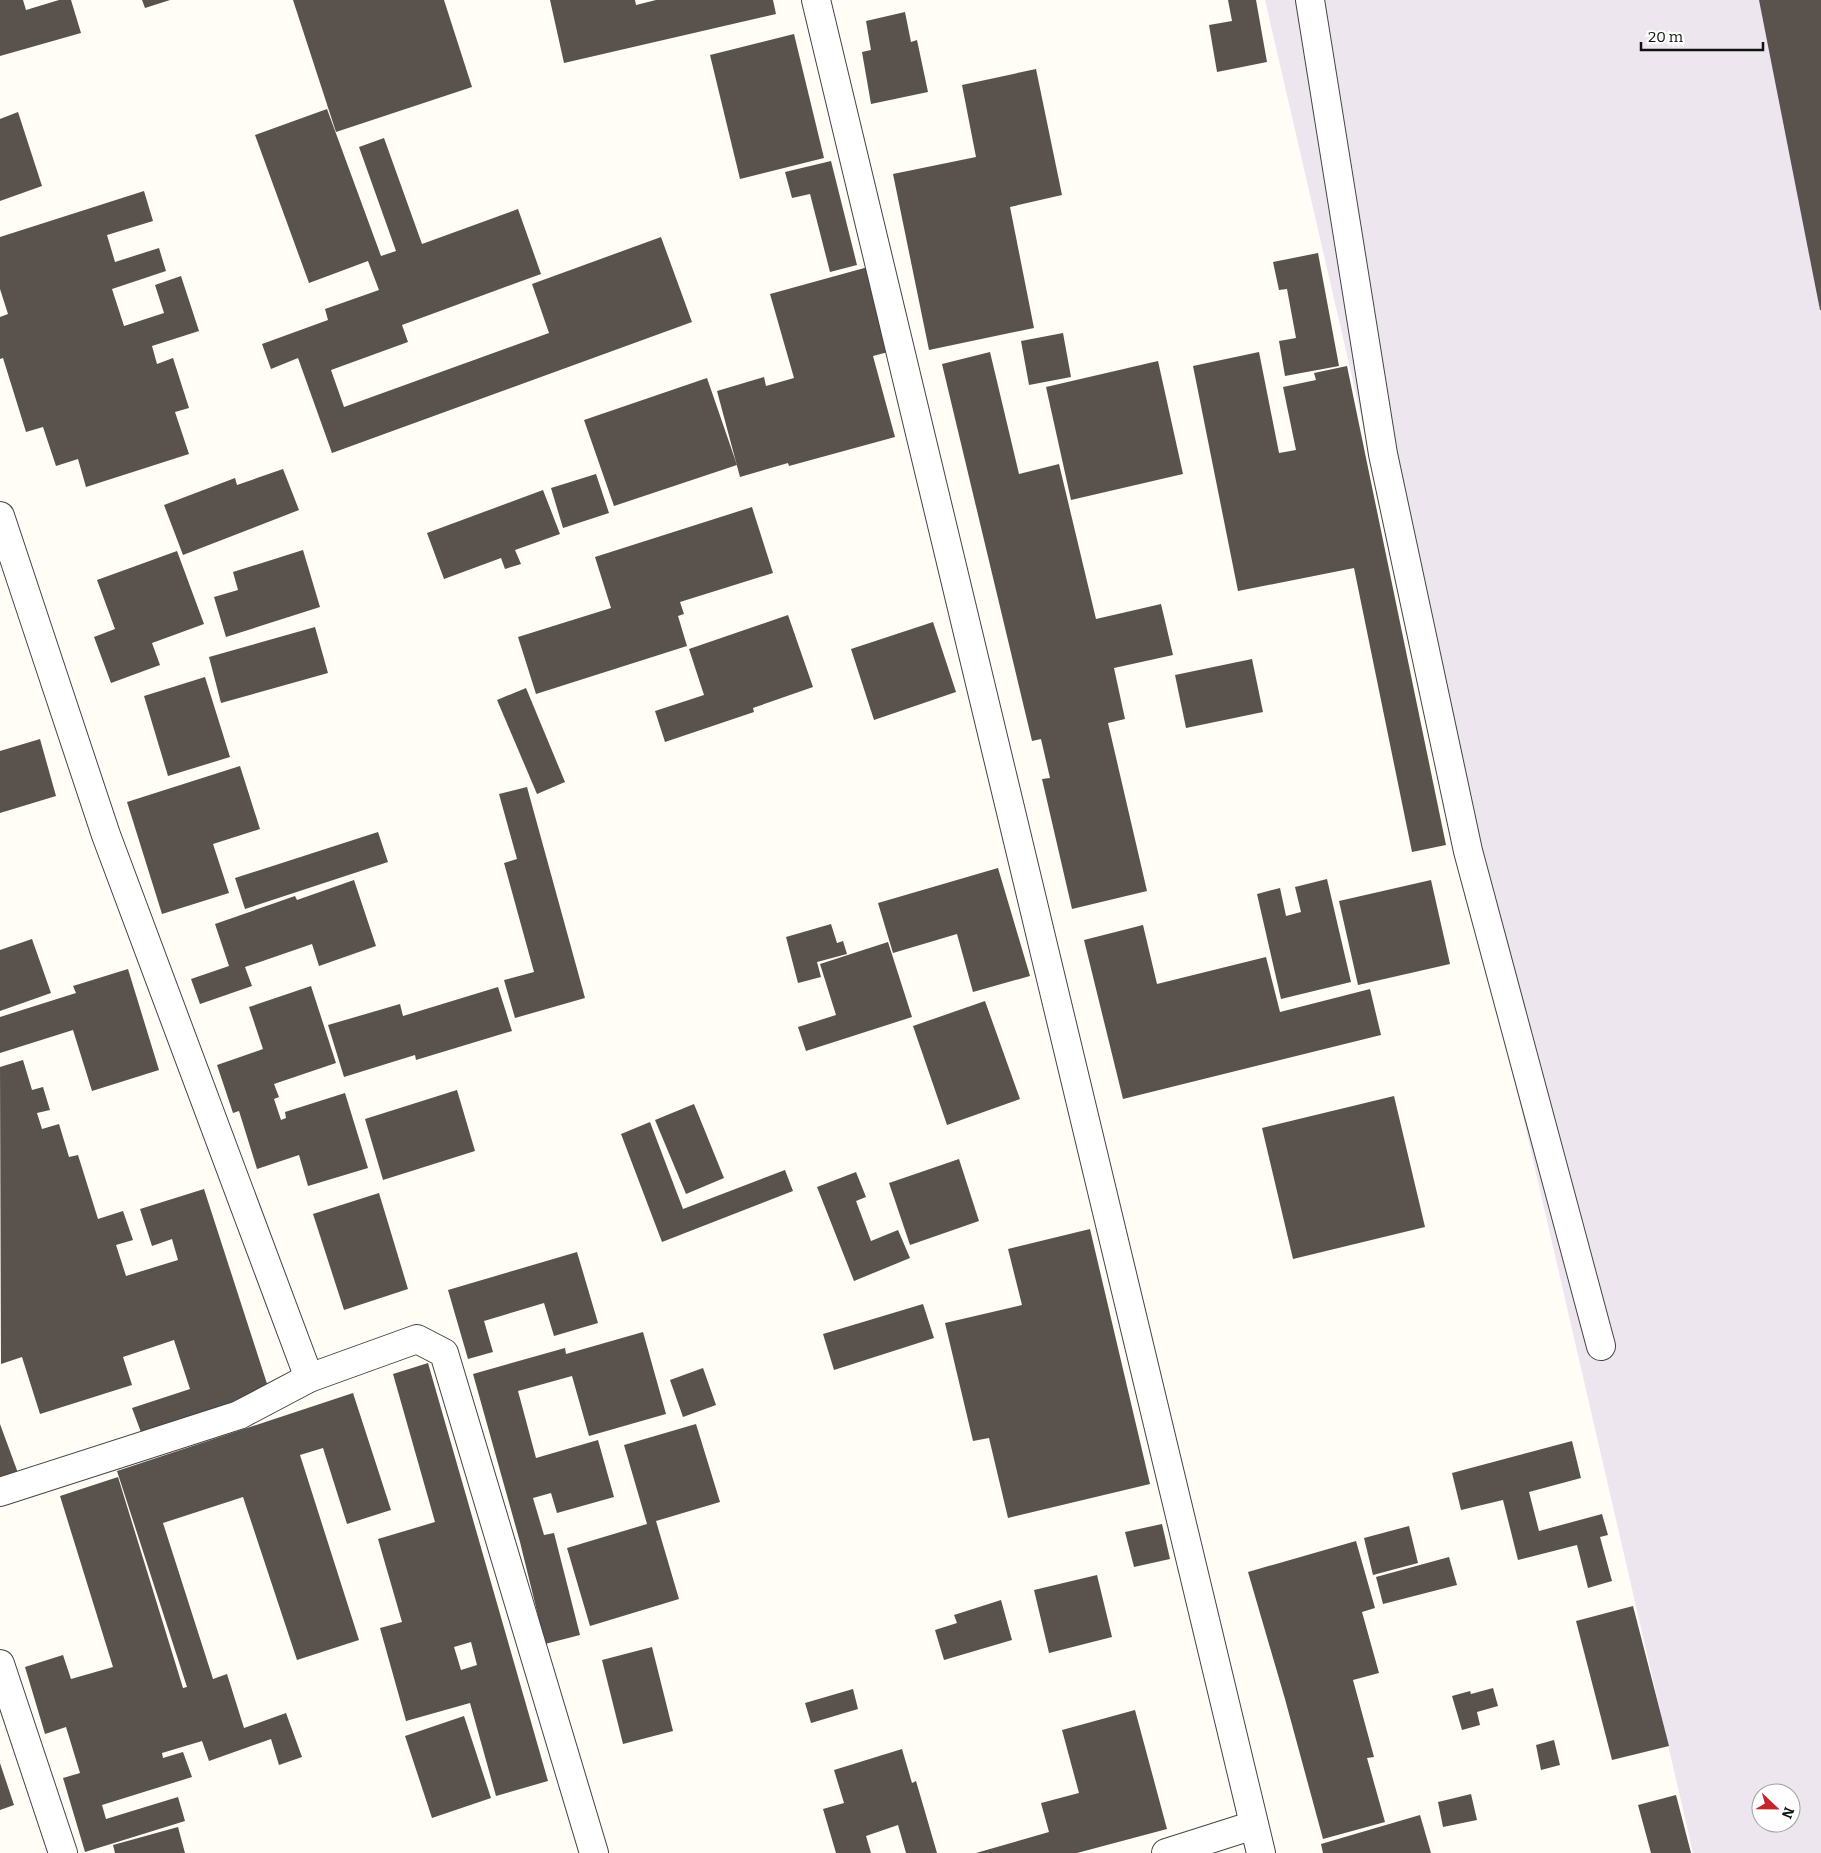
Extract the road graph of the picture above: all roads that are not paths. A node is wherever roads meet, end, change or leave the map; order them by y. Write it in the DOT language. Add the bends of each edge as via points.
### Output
graph roads {
  1 [pos="816,0"];
  2 [pos="1310,0"];
  3 [pos="0,516"];
  4 [pos="1601,1346"];
  5 [pos="309,1378"];
  6 [pos="0,1492"];
  7 [pos="0,1664"];
  8 [pos="1254,1825"];
  9 [pos="63,1853"];
  10 [pos="594,1853"];
  11 [pos="1166,1853"];
  12 [pos="1261,1853"];
  1 -- 8 [label="street"];
  2 -- 4 [label="street" via="1382,454 1468,851"];
  3 -- 5 [label="street" via="106,835"];
  5 -- 6 [label="street" via="238,1415"];
  5 -- 10 [label="street" via="417,1339 444,1353"];
  7 -- 9 [label="street"];
  8 -- 11 [label="street"];
  8 -- 12 [label="street"];
}
